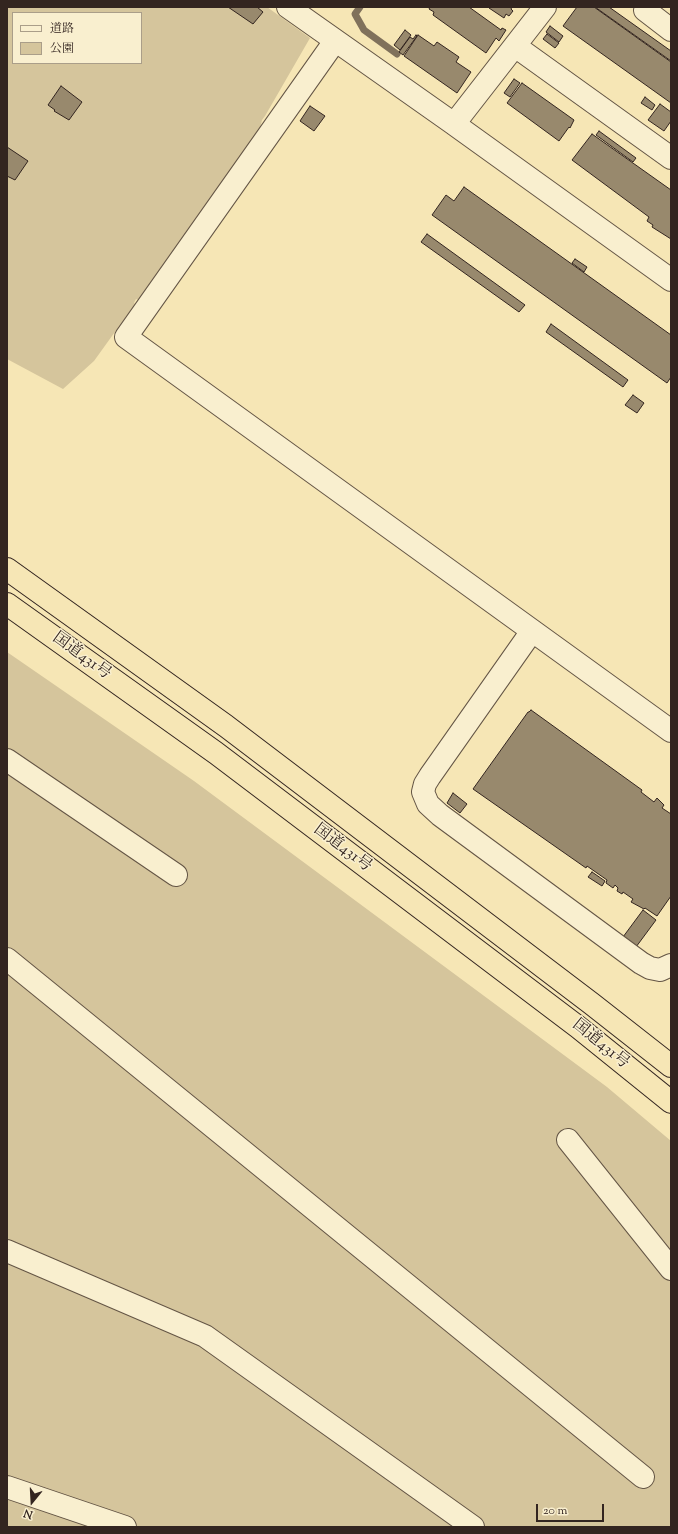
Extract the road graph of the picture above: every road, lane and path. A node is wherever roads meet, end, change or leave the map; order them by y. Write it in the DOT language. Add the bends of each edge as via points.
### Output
graph roads {
  1 [pos="288,7"];
  2 [pos="545,7"];
  3 [pos="649,8"];
  4 [pos="671,30"];
  5 [pos="335,41"];
  6 [pos="515,46"];
  7 [pos="454,124"];
  8 [pos="671,158"];
  9 [pos="671,280"];
  10 [pos="7,569"];
  11 [pos="7,604"];
  12 [pos="532,631"];
  13 [pos="671,731"];
  14 [pos="7,760"];
  15 [pos="176,875"];
  16 [pos="7,959"];
  17 [pos="671,965"];
  18 [pos="671,1066"];
  19 [pos="671,1102"];
  20 [pos="568,1140"];
  21 [pos="7,1251"];
  22 [pos="671,1269"];
  23 [pos="643,1477"];
  24 [pos="7,1487"];
  25 [pos="125,1527"];
  26 [pos="472,1527"];
  1 -- 5 [label="lane"];
  2 -- 6 [label="lane"];
  3 -- 4 [label="lane"];
  5 -- 7 [label="lane"];
  5 -- 12 [label="lane" via="126,337"];
  6 -- 7 [label="lane"];
  6 -- 8 [label="lane"];
  7 -- 9 [label="lane"];
  10 -- 18 [label="highway, 国道431号" via="226,726"];
  11 -- 19 [label="highway, 国道431号" via="216,753 578,1027"];
  12 -- 13 [label="lane"];
  12 -- 17 [label="lane" via="425,784 424,792 428,804 641,963 660,970"];
  14 -- 15 [label="lane"];
  16 -- 23 [label="lane"];
  20 -- 22 [label="lane"];
  21 -- 26 [label="lane" via="205,1336"];
  24 -- 25 [label="lane"];
}
